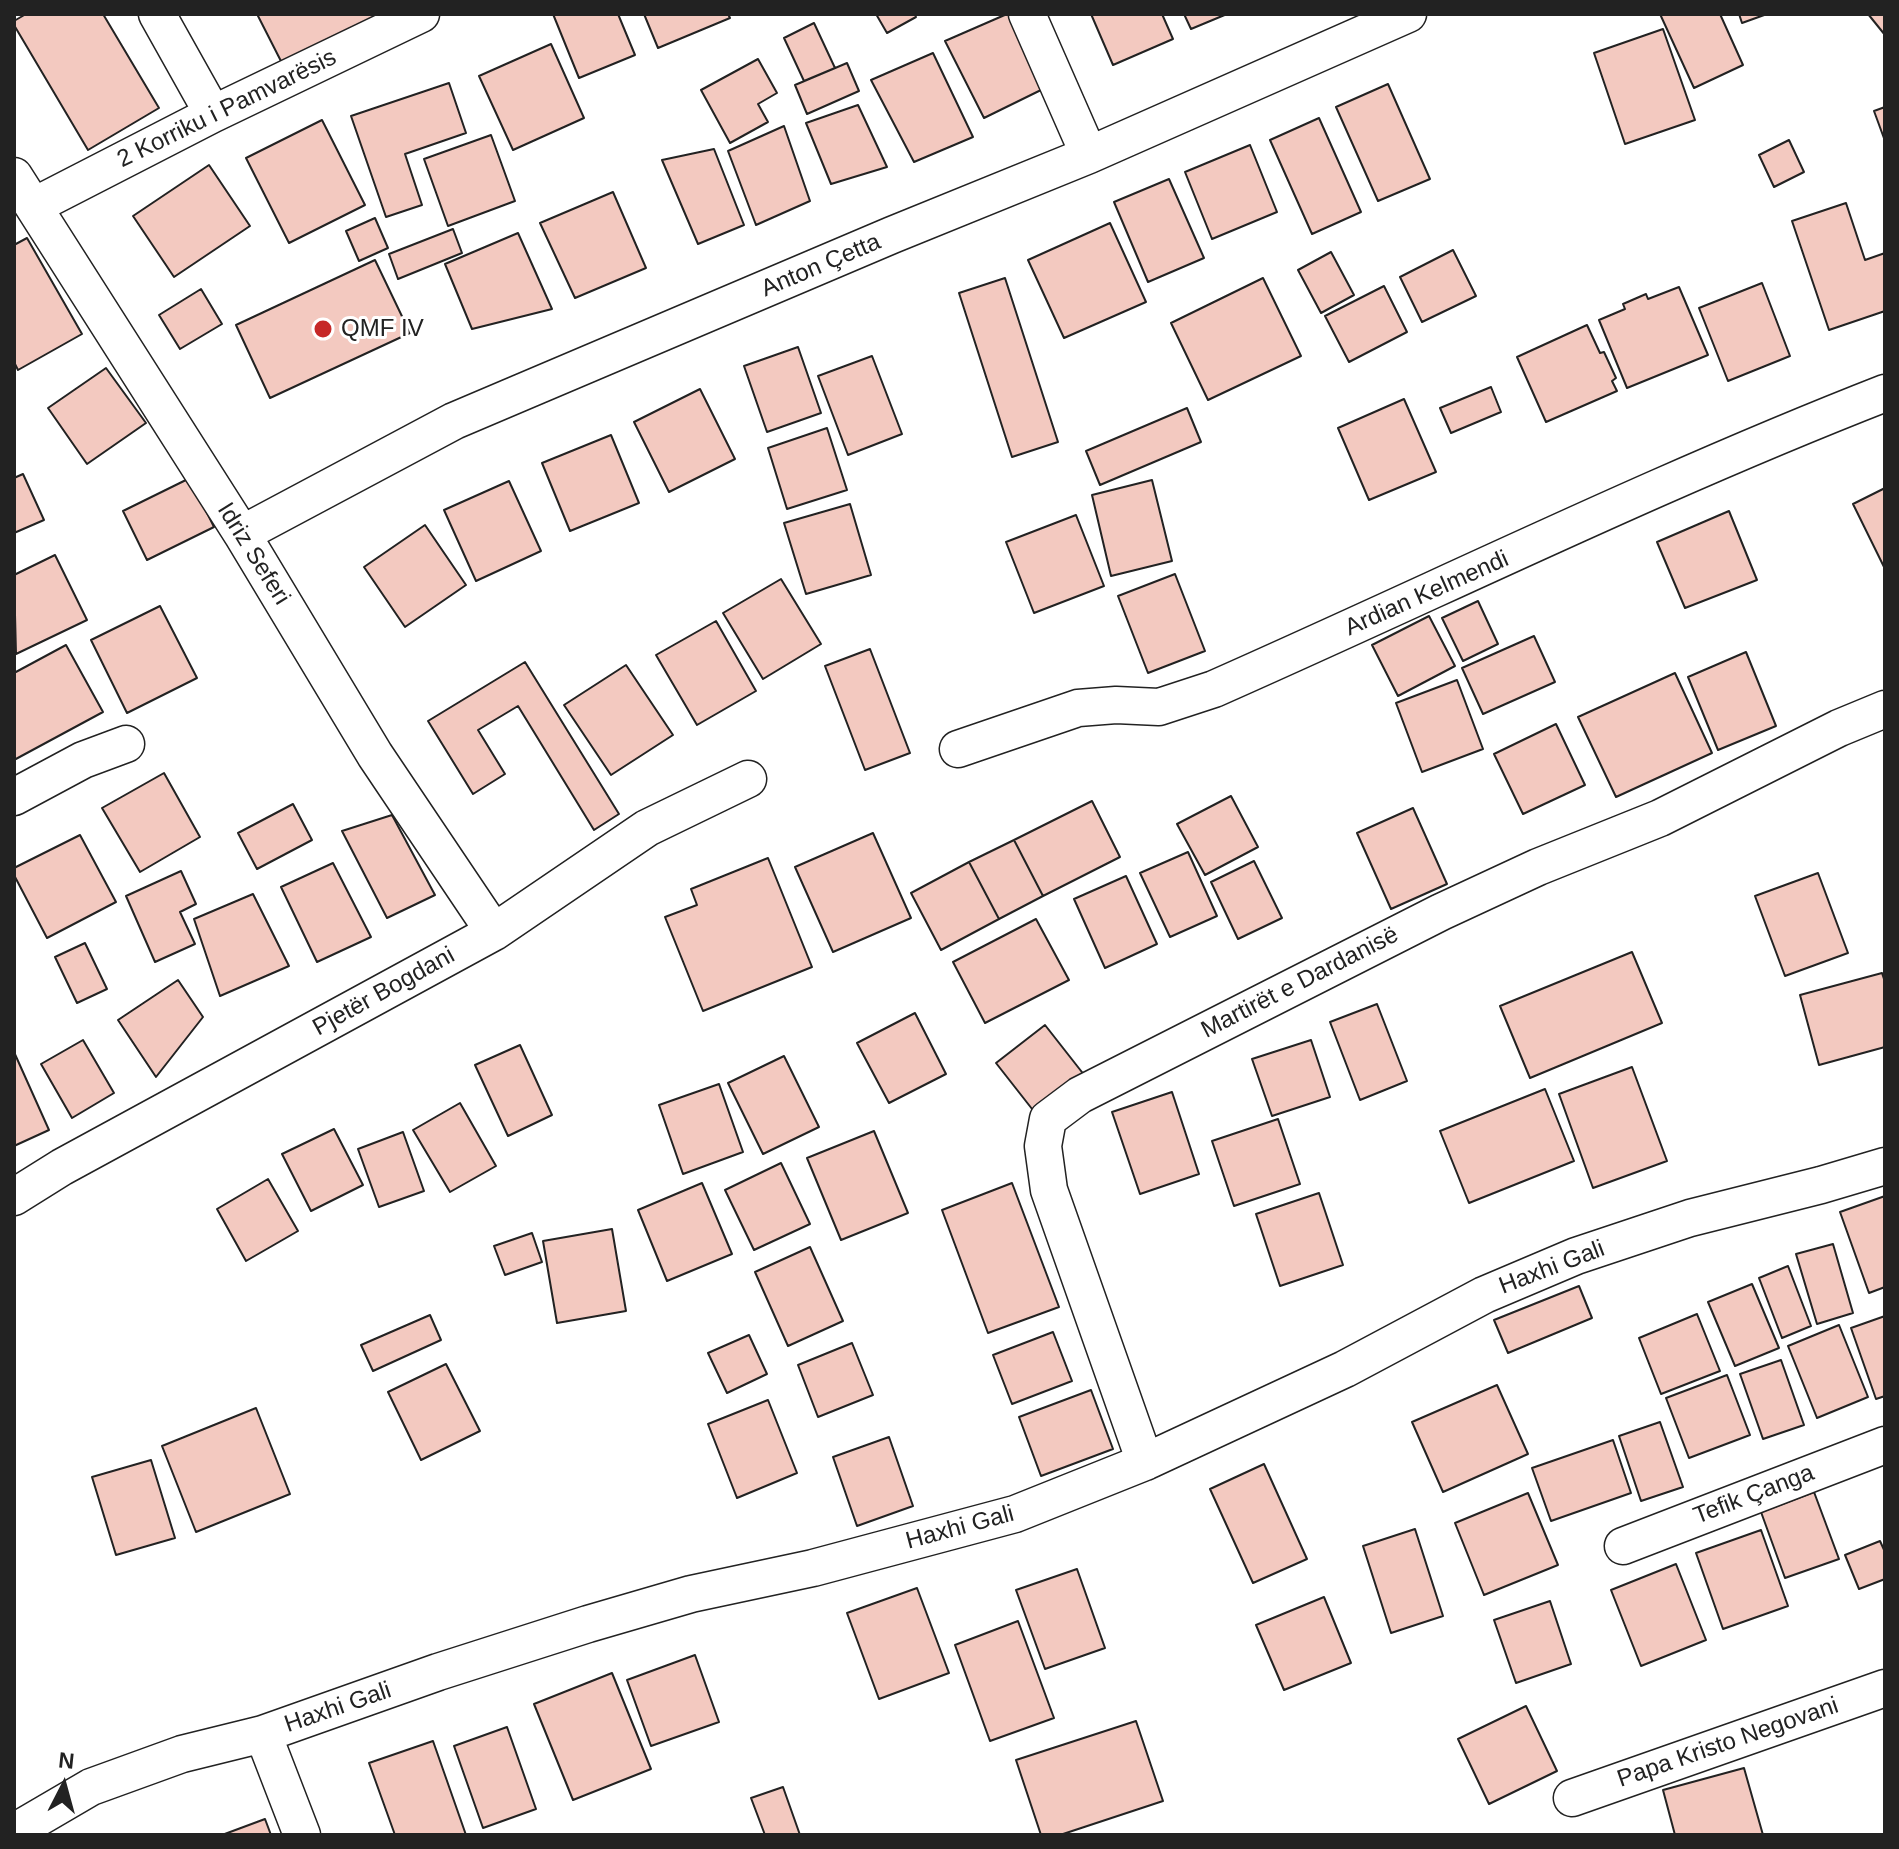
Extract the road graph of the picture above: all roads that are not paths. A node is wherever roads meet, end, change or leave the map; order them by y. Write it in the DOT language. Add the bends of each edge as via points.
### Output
graph roads {
  1 [pos="157,14"];
  2 [pos="421,14"];
  3 [pos="1027,14"];
  4 [pos="1408,14"];
  5 [pos="213,114"];
  6 [pos="1089,155"];
  7 [pos="14,176"];
  8 [pos="34,206"];
  9 [pos="1885,393"];
  10 [pos="242,534"];
  11 [pos="1885,709"];
  12 [pos="126,744"];
  13 [pos="958,749"];
  14 [pos="748,779"];
  15 [pos="14,797"];
  16 [pos="494,932"];
  17 [pos="1885,1166"];
  18 [pos="14,1197"];
  19 [pos="1885,1445"];
  20 [pos="1145,1462"];
  21 [pos="1623,1546"];
  22 [pos="1885,1688"];
  23 [pos="263,1734"];
  24 [pos="1572,1798"];
  25 [pos="14,1832"];
  26 [pos="302,1835"];
  1 -- 5 [label="street"];
  2 -- 5 [label="street, 2 Korriku i Pamvarësis"];
  3 -- 6 [label="street"];
  4 -- 6 [label="street, Anton Çetta"];
  5 -- 8 [label="street, 2 Korriku i Pamvarësis"];
  6 -- 10 [label="street, Anton Çetta" via="454,421"];
  7 -- 8 [label="street, Idriz Seferi"];
  8 -- 10 [label="street, Idriz Seferi"];
  9 -- 13 [label="street, Ardian Kelmendi" via="1214,689 1159,707 1078,708"];
  10 -- 16 [label="street, Idriz Seferi" via="375,755"];
  11 -- 20 [label="street, Martirët e Dardanisë" via="1660,818 1441,912 1080,1095 1048,1119 1043,1146 1049,1190"];
  12 -- 15 [label="street"];
  14 -- 16 [label="street, Pjetër Bogdani" via="647,828"];
  16 -- 18 [label="street, Pjetër Bogdani"];
  17 -- 20 [label="street, Haxhi Gali" via="1690,1218 1576,1256 1484,1295 1345,1369"];
  19 -- 21 [label="street, Tefik Çanga"];
  20 -- 23 [label="street, Haxhi Gali" via="1015,1514 603,1619"];
  22 -- 24 [label="street, Papa Kristo Negovani"];
  23 -- 25 [label="street, Haxhi Gali" via="182,1754 91,1787"];
  23 -- 26 [label="street"];
}
